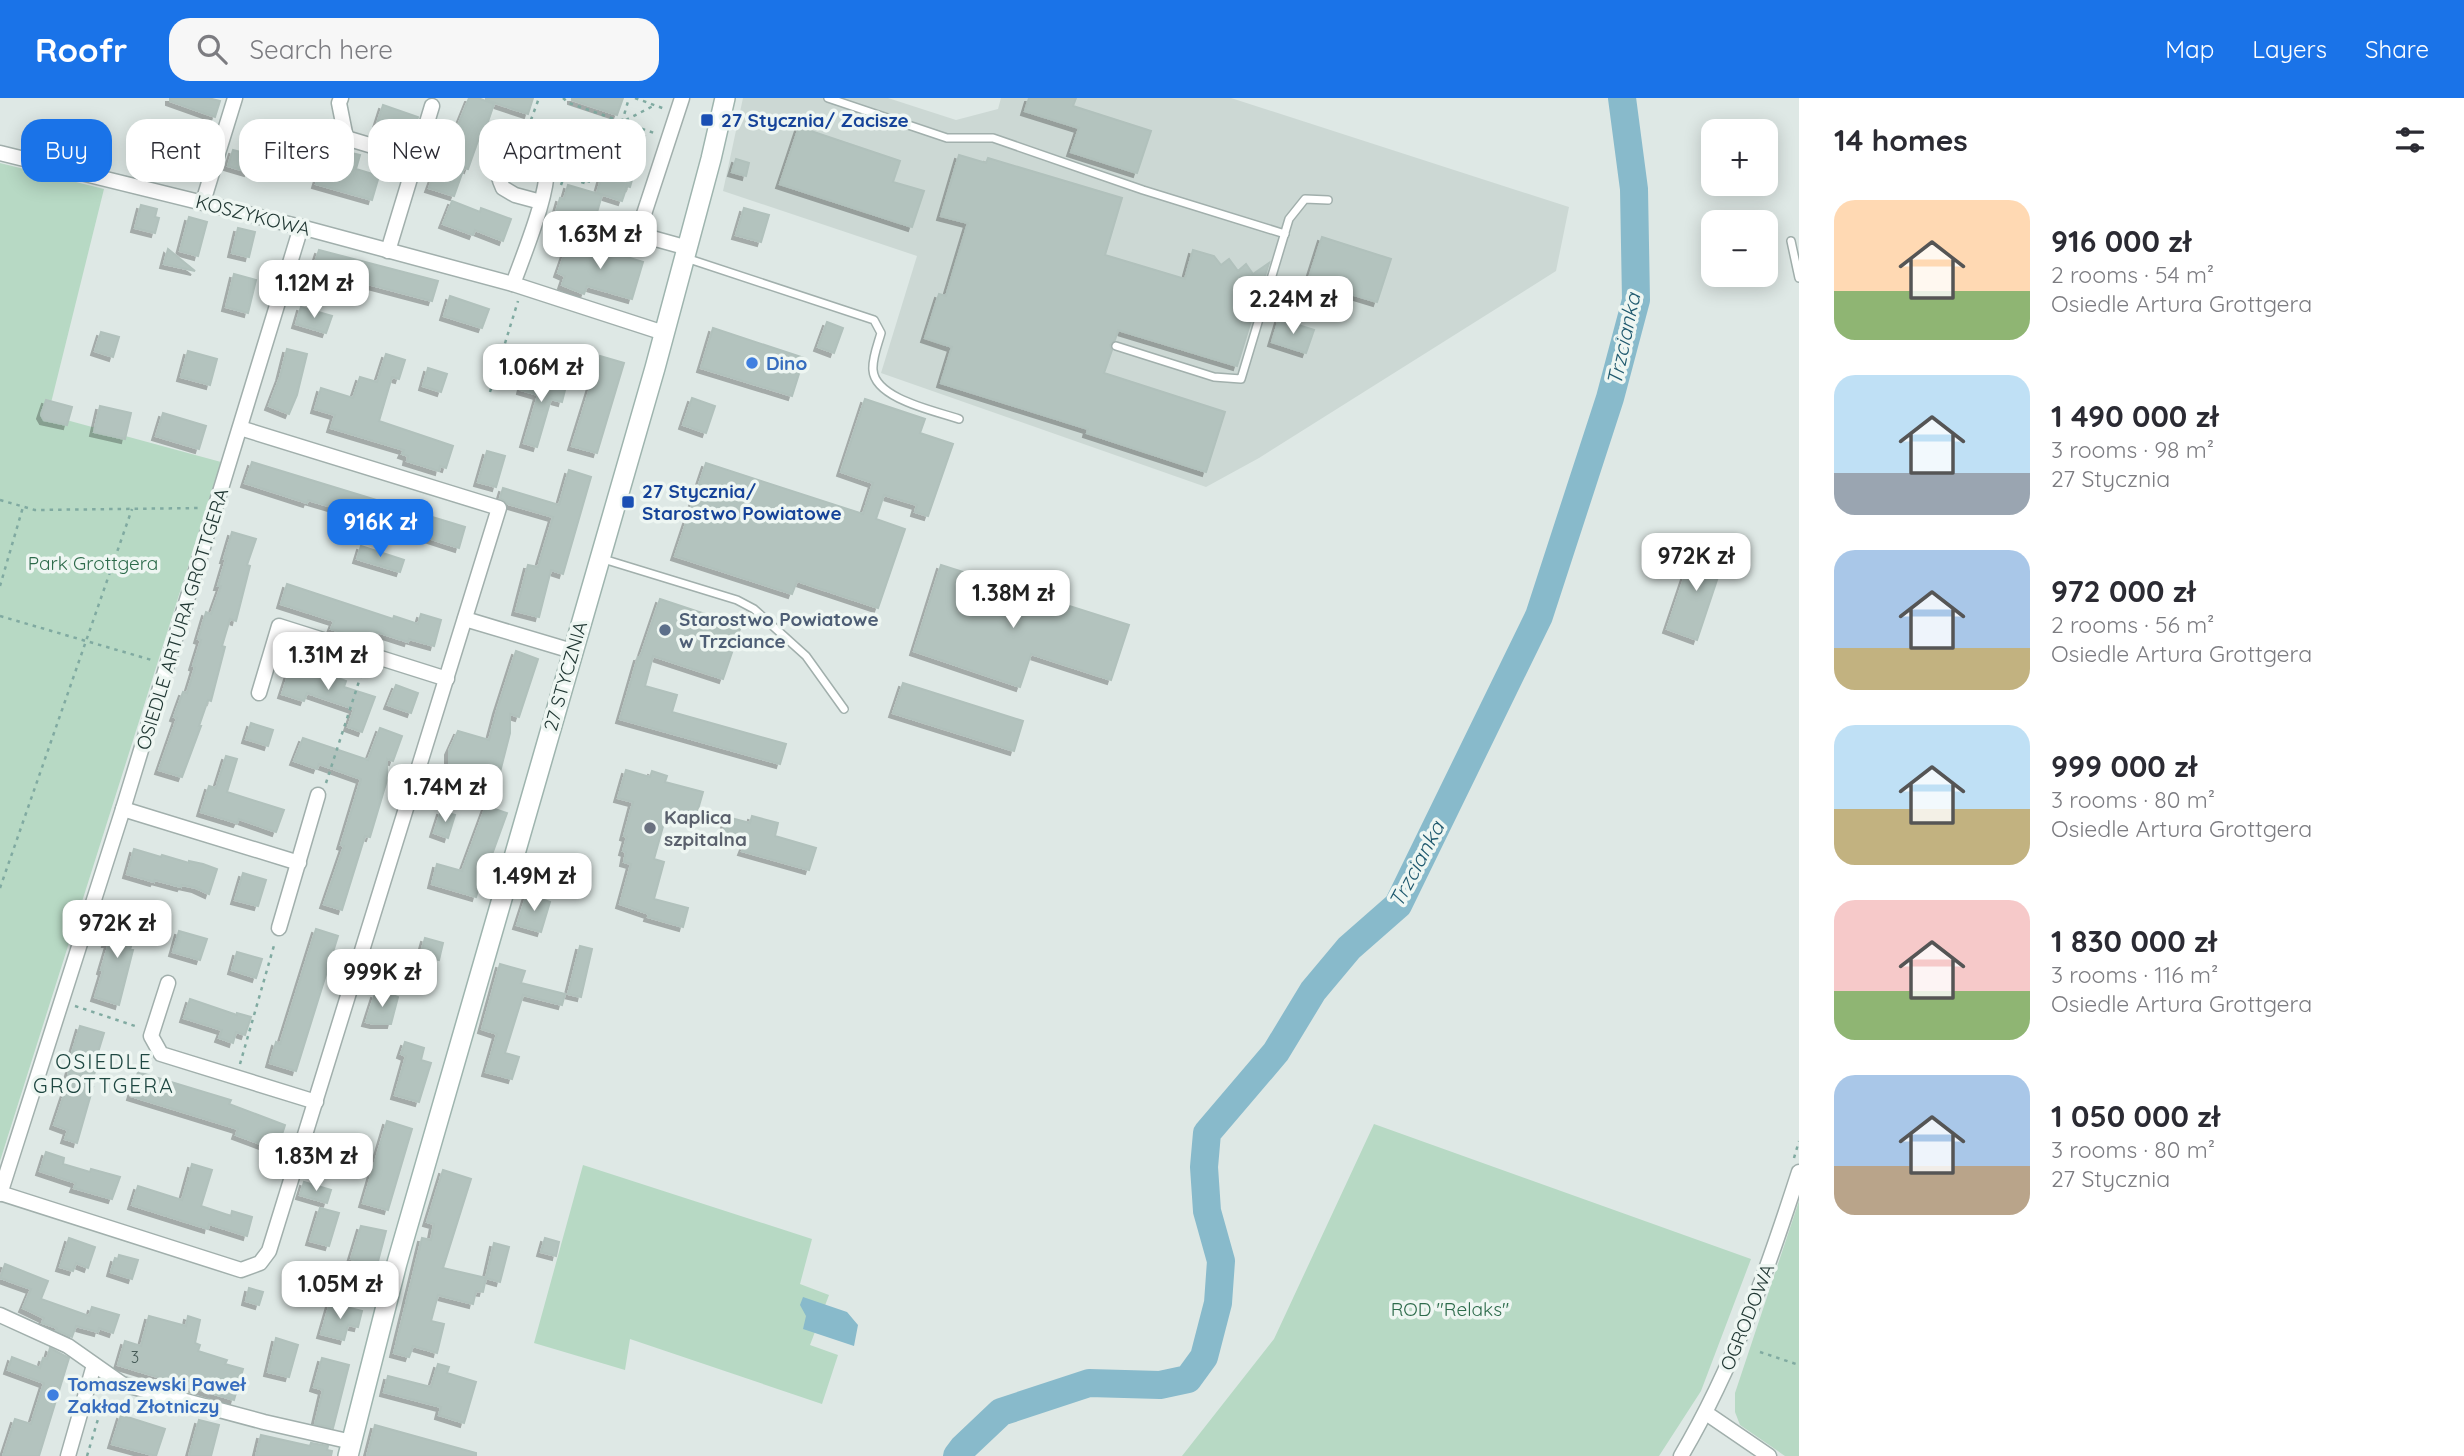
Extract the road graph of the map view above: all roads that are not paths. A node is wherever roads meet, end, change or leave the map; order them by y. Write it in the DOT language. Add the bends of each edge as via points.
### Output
graph roads {
  1 [pos="235,98"];
  2 [pos="341,98"];
  3 [pos="682,98"];
  4 [pos="725,98"];
  5 [pos="828,98"];
  6 [pos="432,106"];
  7 [pos="428,119"];
  8 [pos="368,145"];
  9 [pos="0,153"];
  10 [pos="409,182"];
  11 [pos="1328,200"];
  12 [pos="203,202"];
  13 [pos="541,202"];
  14 [pos="301,227"];
  15 [pos="1285,234"];
  16 [pos="1791,241"];
  17 [pos="388,251"];
  18 [pos="687,253"];
  19 [pos="1799,278"];
  20 [pos="518,286"];
  21 [pos="664,332"];
  22 [pos="1116,346"];
  23 [pos="958,418"];
  24 [pos="240,428"];
  25 [pos="600,558"];
  26 [pos="465,620"];
  27 [pos="572,651"];
  28 [pos="447,679"];
  29 [pos="259,693"];
  30 [pos="844,709"];
  31 [pos="318,794"];
  32 [pos="123,809"];
  33 [pos="299,863"];
  34 [pos="279,928"];
  35 [pos="168,983"];
  36 [pos="316,1102"];
  37 [pos="1799,1172"];
  38 [pos="0,1194"];
  39 [pos="0,1315"];
  40 [pos="94,1365"];
  41 [pos="1706,1413"];
  42 [pos="350,1449"];
  43 [pos="68,1456"];
  44 [pos="1681,1456"];
  45 [pos="1769,1456"];
  1 -- 12 [label="street"];
  2 -- 8 [label="street" via="346,138"];
  3 -- 18 [label="street" via="643,217 643,230"];
  4 -- 18 [label="main road, 27 STYCZNIA"];
  5 -- 15 [label="lane" via="947,138 993,138"];
  6 -- 7 [label="street"];
  9 -- 12 [label="street, KOSZYKOWA"];
  10 -- 17 [label="street"];
  11 -- 15 [label="lane" via="1305,199 1289,219"];
  12 -- 14 [label="street, KOSZYKOWA"];
  13 -- 13 [label="street" via="503,188 496,165 506,146 526,142 546,156"];
  13 -- 20 [label="street"];
  14 -- 17 [label="street, KOSZYKOWA"];
  14 -- 24 [label="street, OSIEDLE ARTURA GROTTGERA"];
  15 -- 22 [label="lane" via="1241,379 1214,377"];
  16 -- 19 [label="lane"];
  17 -- 20 [label="street, KOSZYKOWA"];
  18 -- 21 [label="main road, 27 STYCZNIA"];
  18 -- 23 [label="lane" via="874,320 881,332 873,363 878,383 894,397"];
  20 -- 21 [label="street, KOSZYKOWA"];
  21 -- 25 [label="main road, 27 STYCZNIA"];
  24 -- 26 [label="street, OSIEDLE ARTURA GROTTGERA" via="499,508"];
  24 -- 32 [label="street, OSIEDLE ARTURA GROTTGERA"];
  25 -- 27 [label="main road, 27 STYCZNIA"];
  25 -- 30 [label="lane" via="754,609 806,656"];
  26 -- 27 [label="street"];
  26 -- 28 [label="street, OSIEDLE ARTURA GROTTGERA"];
  27 -- 42 [label="main road, 27 STYCZNIA" via="397,1263"];
  28 -- 29 [label="street" via="279,626"];
  28 -- 36 [label="street, OSIEDLE ARTURA GROTTGERA"];
  31 -- 33 [label="street"];
  32 -- 33 [label="street"];
  32 -- 38 [label="street, OSIEDLE ARTURA GROTTGERA"];
  33 -- 34 [label="street"];
  35 -- 36 [label="street" via="151,1036 161,1054"];
  36 -- 38 [label="street, OSIEDLE ARTURA GROTTGERA" via="269,1251 260,1263 241,1270"];
  37 -- 41 [label="street, OGRODOWA" via="1736,1351"];
  39 -- 40 [label="street" via="68,1346"];
  40 -- 42 [label="street" via="122,1384"];
  40 -- 43 [label="street"];
  41 -- 44 [label="street, OGRODOWA"];
  41 -- 45 [label="street"];
}
